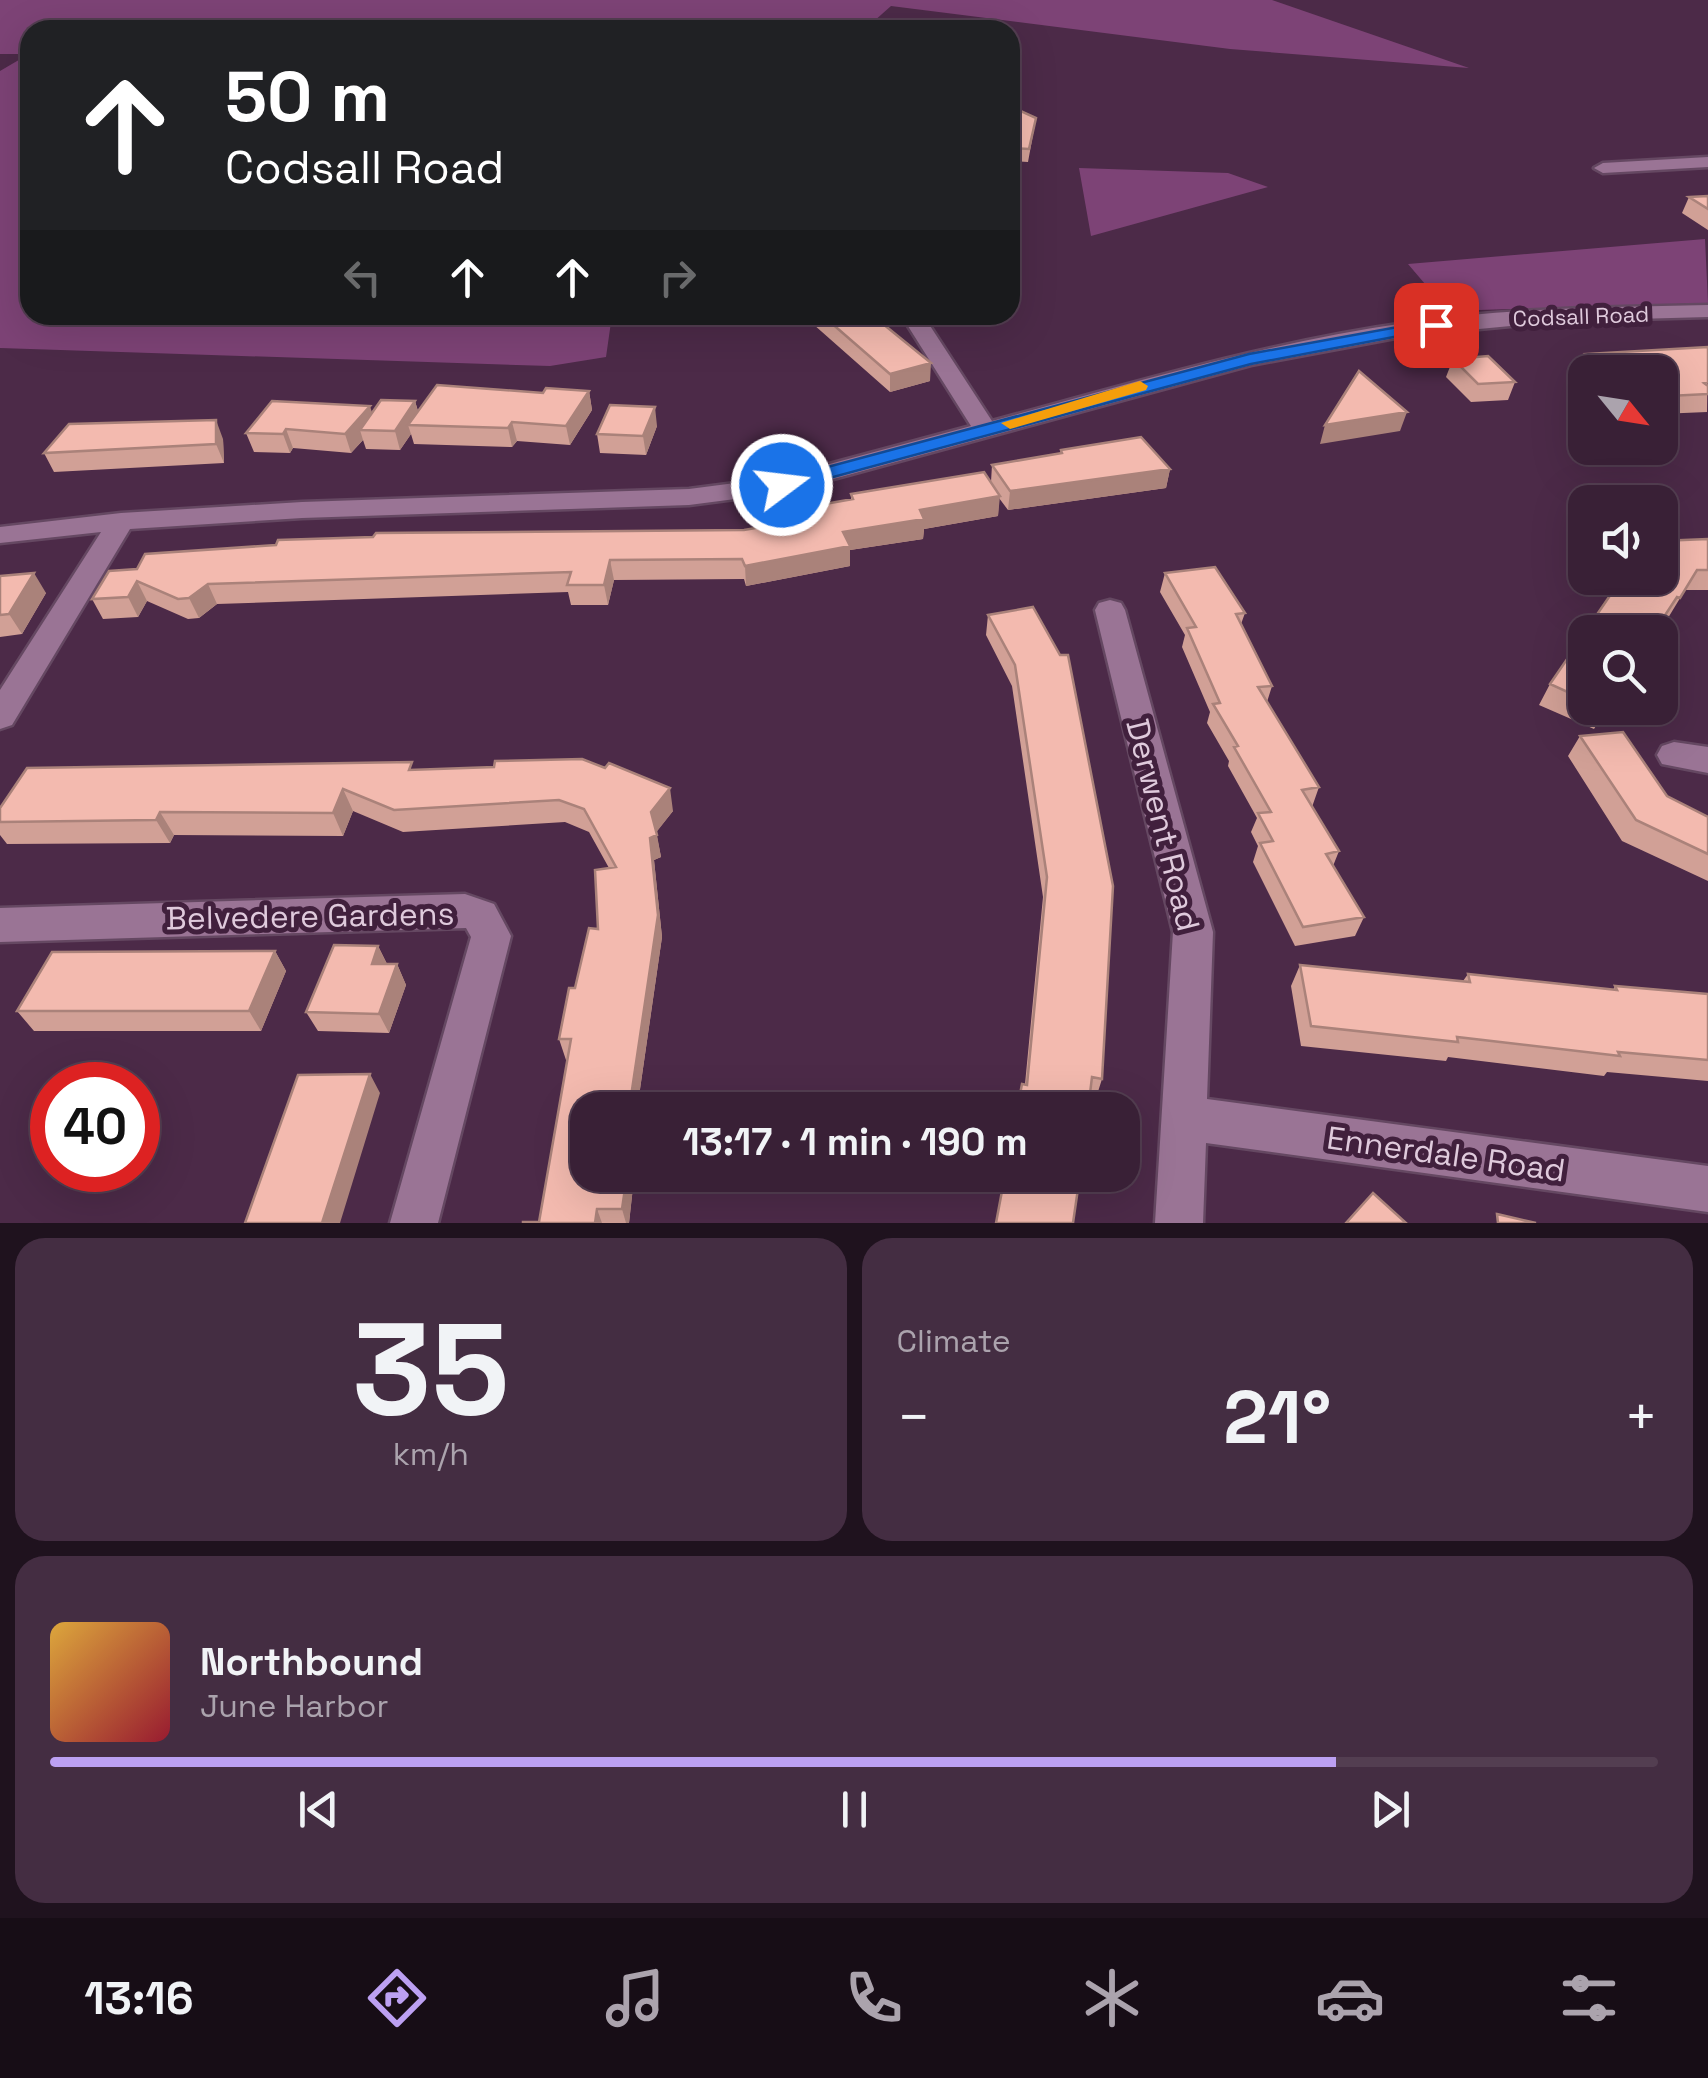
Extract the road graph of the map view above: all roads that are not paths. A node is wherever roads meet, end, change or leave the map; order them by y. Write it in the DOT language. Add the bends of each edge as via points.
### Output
graph roads {
  1 [pos="1708,162"];
  2 [pos="1603,168"];
  3 [pos="1708,311"];
  4 [pos="918,325"];
  5 [pos="986,430"];
  6 [pos="121,521"];
  7 [pos="0,534"];
  8 [pos="1110,610"];
  9 [pos="0,717"];
  10 [pos="1674,755"];
  11 [pos="1708,760"];
  12 [pos="0,925"];
  13 [pos="1185,1118"];
  14 [pos="1708,1189"];
  15 [pos="414,1223"];
  16 [pos="1179,1223"];
  1 -- 2 [label="street"];
  3 -- 5 [label="street, Codsall Road" via="1406,328 1249,359"];
  4 -- 5 [label="street"];
  5 -- 6 [label="street, Codsall Road" via="782,485 689,497"];
  6 -- 7 [label="street, Codsall Road"];
  6 -- 9 [label="street"];
  8 -- 13 [label="street, Derwent Road" via="1193,932"];
  10 -- 11 [label="street"];
  12 -- 15 [label="street, Belvedere Gardens" via="465,910 480,916 492,936"];
  13 -- 14 [label="street, Ennerdale Road"];
  13 -- 16 [label="street, Derwent Road"];
}
